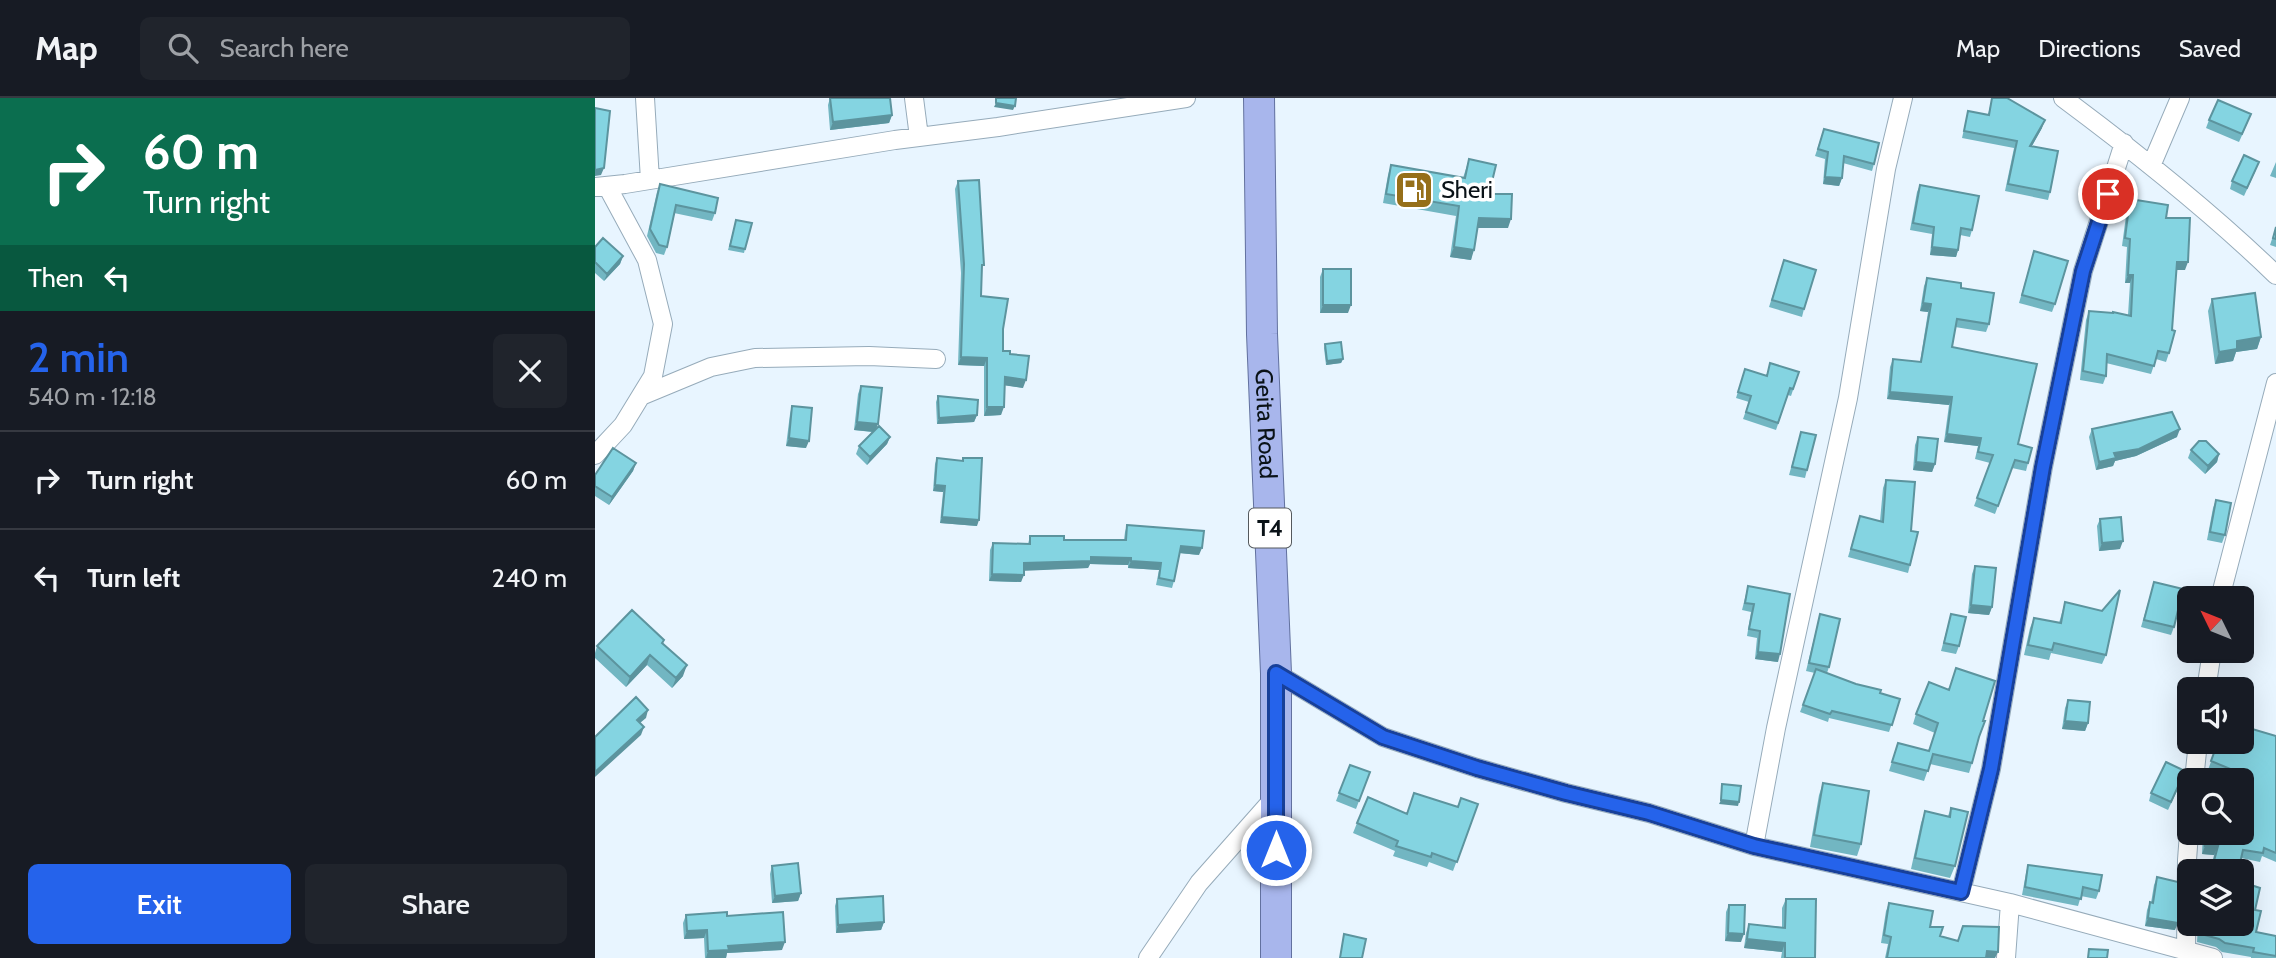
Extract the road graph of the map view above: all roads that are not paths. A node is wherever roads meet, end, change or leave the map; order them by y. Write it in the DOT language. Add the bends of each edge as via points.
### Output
graph roads {
  1 [pos="645,98"];
  2 [pos="914,98"];
  3 [pos="1185,98"];
  4 [pos="1259,98"];
  5 [pos="1903,98"];
  6 [pos="2063,98"];
  7 [pos="2180,98"];
  8 [pos="919,137"];
  9 [pos="2124,143"];
  10 [pos="2151,166"];
  11 [pos="650,180"];
  12 [pos="601,186"];
  13 [pos="2276,275"];
  14 [pos="936,359"];
  15 [pos="2276,383"];
  16 [pos="641,396"];
  17 [pos="595,455"];
  18 [pos="2223,586"];
  19 [pos="1276,673"];
  20 [pos="1276,796"];
  21 [pos="2188,845"];
  22 [pos="1754,846"];
  23 [pos="1961,892"];
  24 [pos="2010,903"];
  25 [pos="2181,952"];
  26 [pos="1148,958"];
  27 [pos="1276,958"];
  28 [pos="2006,958"];
  29 [pos="2213,958"];
  1 -- 11 [label="street"];
  2 -- 8 [label="street"];
  3 -- 8 [label="street"];
  4 -- 19 [label="highway, Geita Road / T4" via="1262,334"];
  5 -- 22 [label="street" via="1886,169 1849,398"];
  6 -- 9 [label="street"];
  7 -- 10 [label="street"];
  8 -- 11 [label="street"];
  9 -- 10 [label="street"];
  9 -- 23 [label="street" via="2083,271 2043,467 1991,769"];
  10 -- 13 [label="street"];
  11 -- 12 [label="street"];
  12 -- 16 [label="street" via="647,260 663,324 653,376"];
  14 -- 16 [label="street" via="754,358 711,367"];
  15 -- 18 [label="street"];
  16 -- 17 [label="street" via="623,425"];
  19 -- 20 [label="highway, Geita Road / T4"];
  19 -- 22 [label="street" via="1383,737"];
  20 -- 26 [label="street" via="1199,883"];
  20 -- 27 [label="highway, Geita Road / T4"];
  21 -- 25 [label="street"];
  22 -- 23 [label="street"];
  23 -- 24 [label="street"];
  24 -- 25 [label="street"];
  24 -- 28 [label="street"];
  25 -- 29 [label="street"];
}
